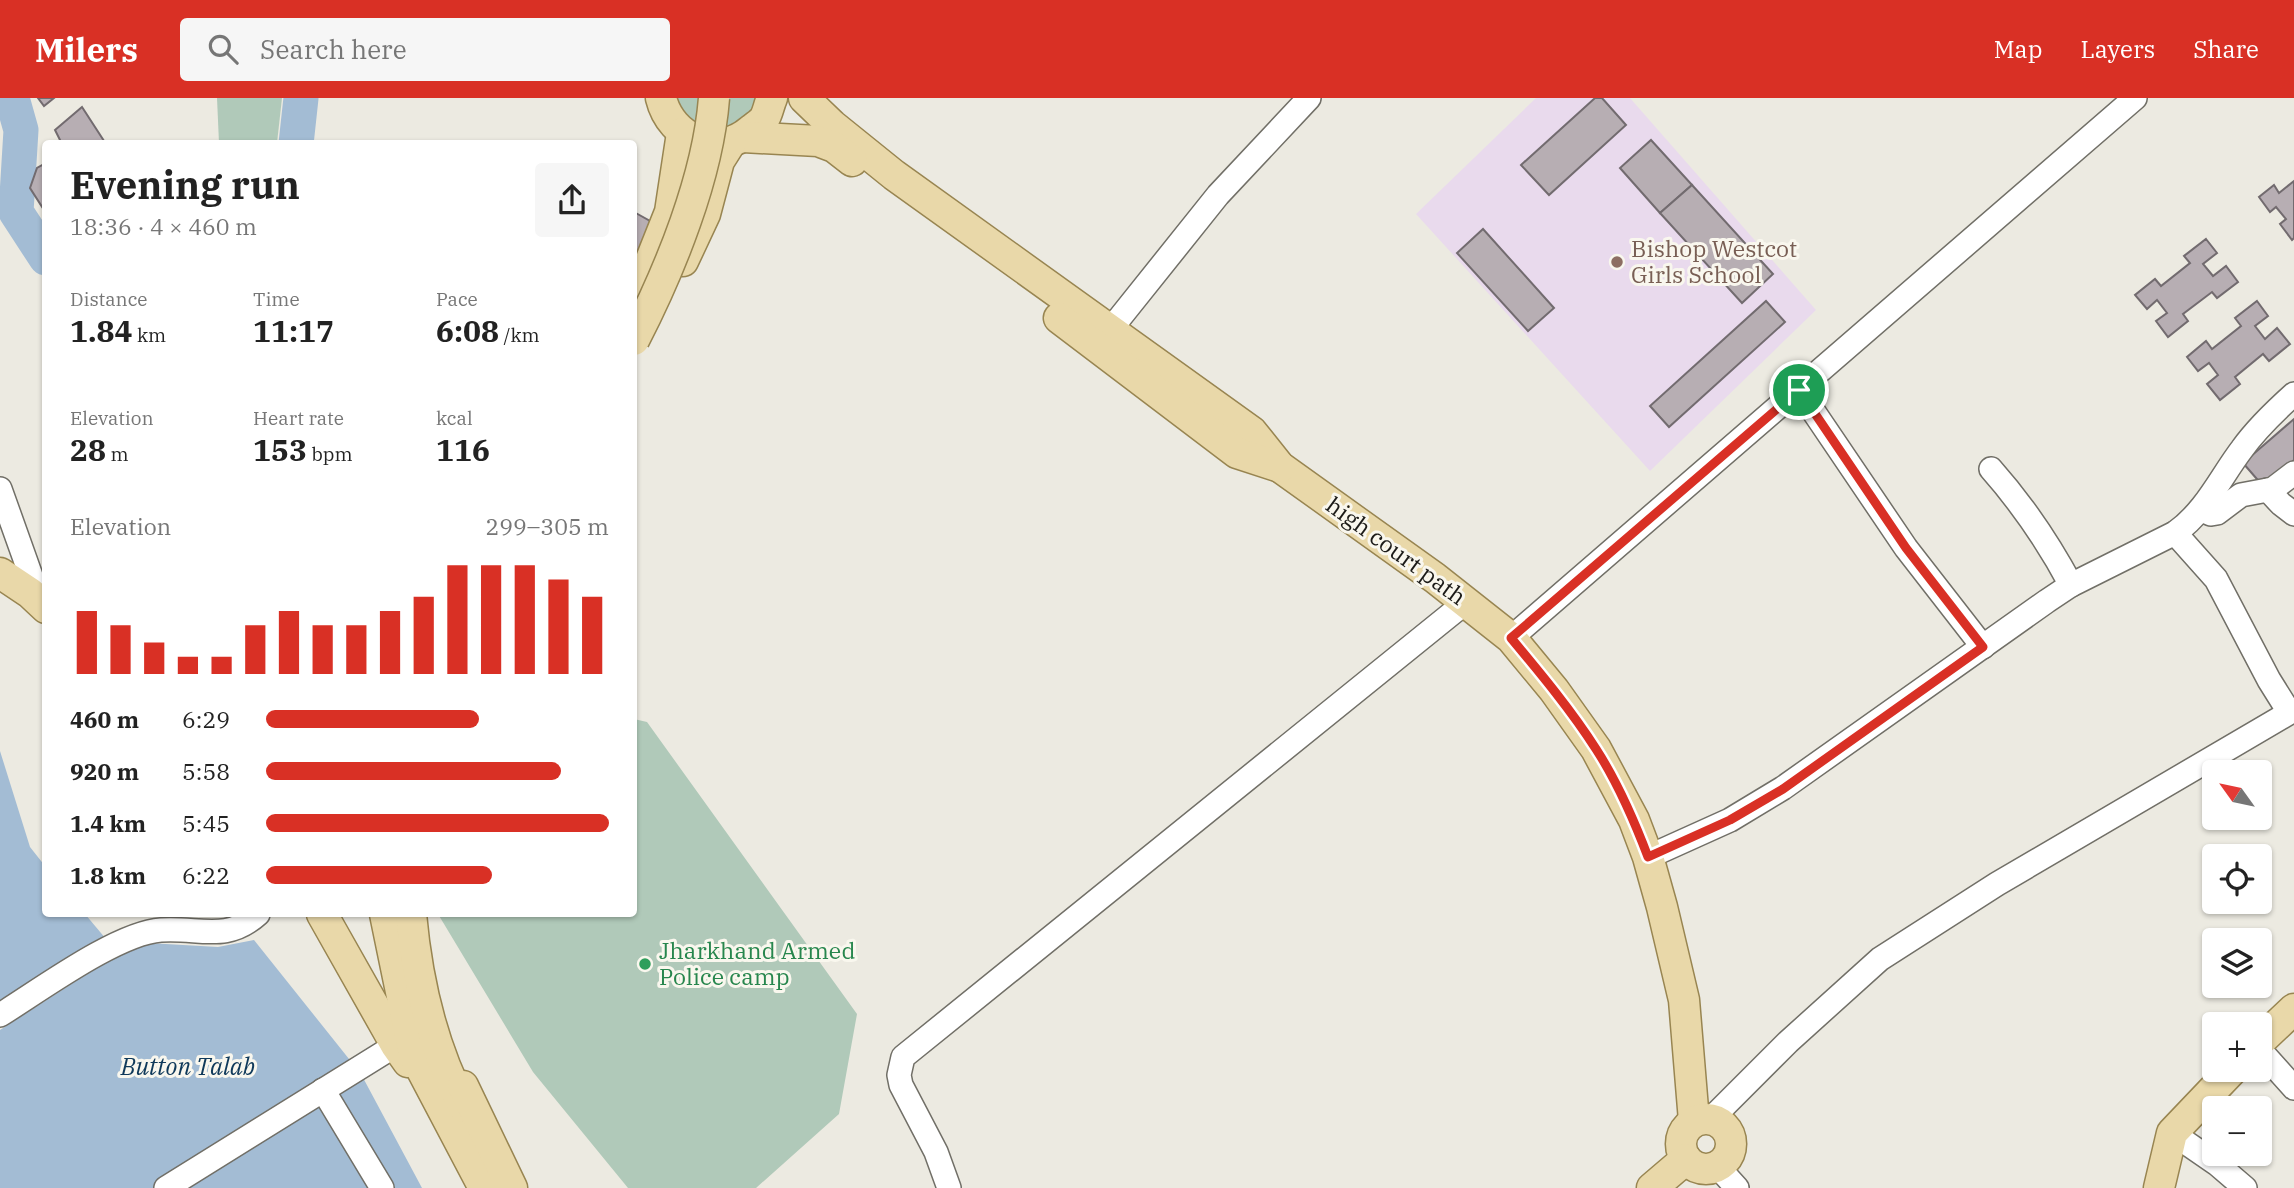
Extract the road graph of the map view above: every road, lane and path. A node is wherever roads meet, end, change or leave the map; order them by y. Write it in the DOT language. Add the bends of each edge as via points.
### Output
graph roads {
  1 [pos="661,98"];
  2 [pos="698,98"];
  3 [pos="714,98"];
  4 [pos="772,98"];
  5 [pos="788,98"];
  6 [pos="804,98"];
  7 [pos="1309,98"];
  8 [pos="2135,98"];
  9 [pos="682,133"];
  10 [pos="737,140"];
  11 [pos="637,294"];
  12 [pos="637,312"];
  13 [pos="1110,330"];
  14 [pos="637,334"];
  15 [pos="637,352"];
  16 [pos="1799,390"];
  17 [pos="2294,394"];
  18 [pos="1280,467"];
  19 [pos="1990,469"];
  20 [pos="2294,473"];
  21 [pos="0,489"];
  22 [pos="2268,490"];
  23 [pos="2202,510"];
  24 [pos="2294,514"];
  25 [pos="2175,533"];
  26 [pos="0,573"];
  27 [pos="2071,585"];
  28 [pos="1466,602"];
  29 [pos="42,603"];
  30 [pos="42,605"];
  31 [pos="1511,638"];
  32 [pos="1983,647"];
  33 [pos="2291,711"];
  34 [pos="1648,857"];
  35 [pos="254,917"];
  36 [pos="324,917"];
  37 [pos="387,917"];
  38 [pos="396,917"];
  39 [pos="411,917"];
  40 [pos="421,917"];
  41 [pos="2294,1009"];
  42 [pos="0,1015"];
  43 [pos="2272,1030"];
  44 [pos="396,1045"];
  45 [pos="2272,1063"];
  46 [pos="2221,1082"];
  47 [pos="2294,1088"];
  48 [pos="323,1090"];
  49 [pos="1703,1120"];
  50 [pos="451,1123"];
  51 [pos="2172,1133"];
  52 [pos="1686,1159"];
  53 [pos="1717,1166"];
  54 [pos="166,1188"];
  55 [pos="382,1188"];
  56 [pos="484,1188"];
  57 [pos="491,1188"];
  58 [pos="504,1188"];
  59 [pos="512,1188"];
  60 [pos="949,1188"];
  61 [pos="1652,1188"];
  62 [pos="1737,1188"];
  63 [pos="2159,1188"];
  64 [pos="2245,1188"];
  1 -- 9 [label="main road" via="665,113"];
  2 -- 12 [label="main road" via="696,129 678,209"];
  3 -- 14 [label="main road, bridge" via="686,217 668,269"];
  4 -- 10 [label="main road" via="764,119"];
  5 -- 18 [label="street" via="934,217"];
  6 -- 13 [label="main road" via="894,175"];
  7 -- 13 [label="street" via="1218,195"];
  8 -- 16 [label="street"];
  9 -- 10 [label="main road" via="706,143"];
  9 -- 11 [label="main road" via="670,212"];
  10 -- 15 [label="main road" via="719,161 705,214"];
  10 -- 18 [label="main road" via="817,141 834,147 1237,453"];
  13 -- 18 [label="main road" via="1252,432"];
  16 -- 31 [label="street"];
  16 -- 32 [label="street" via="1906,548"];
  17 -- 23 [label="street" via="2241,449"];
  18 -- 28 [label="main road, high court path"];
  19 -- 27 [label="street" via="2009,489"];
  20 -- 22 [label="street"];
  21 -- 29 [label="street"];
  22 -- 23 [label="street" via="2246,493 2214,514"];
  22 -- 24 [label="street"];
  23 -- 25 [label="street"];
  25 -- 27 [label="street"];
  25 -- 33 [label="street" via="2216,579 2269,680"];
  26 -- 30 [label="main road"];
  27 -- 32 [label="street"];
  28 -- 31 [label="main road, high court path"];
  28 -- 60 [label="street" via="904,1057 901,1085"];
  31 -- 34 [label="main road, high court path" via="1596,749"];
  32 -- 34 [label="street" via="1783,789 1730,820"];
  33 -- 49 [label="street" via="1889,952"];
  34 -- 49 [label="main road, high court path" via="1684,1000"];
  35 -- 42 [label="street" via="225,932 160,930 130,938"];
  36 -- 44 [label="main road"];
  37 -- 50 [label="main road" via="414,1055"];
  38 -- 57 [label="main road" via="423,1052"];
  39 -- 58 [label="main road" via="415,959 438,1050"];
  40 -- 59 [label="main road" via="423,957 447,1054"];
  41 -- 43 [label="main road"];
  44 -- 48 [label="street"];
  44 -- 50 [label="main road"];
  45 -- 47 [label="street"];
  46 -- 51 [label="main road"];
  48 -- 54 [label="street"];
  48 -- 55 [label="street"];
  49 -- 52 [label="main road" via="1683,1134"];
  49 -- 53 [label="main road" via="1726,1129 1730,1136 1729,1153"];
  50 -- 56 [label="main road"];
  51 -- 63 [label="main road"];
  51 -- 64 [label="street"];
  52 -- 53 [label="main road" via="1700,1168"];
  52 -- 61 [label="main road"];
  53 -- 62 [label="street"];
}
